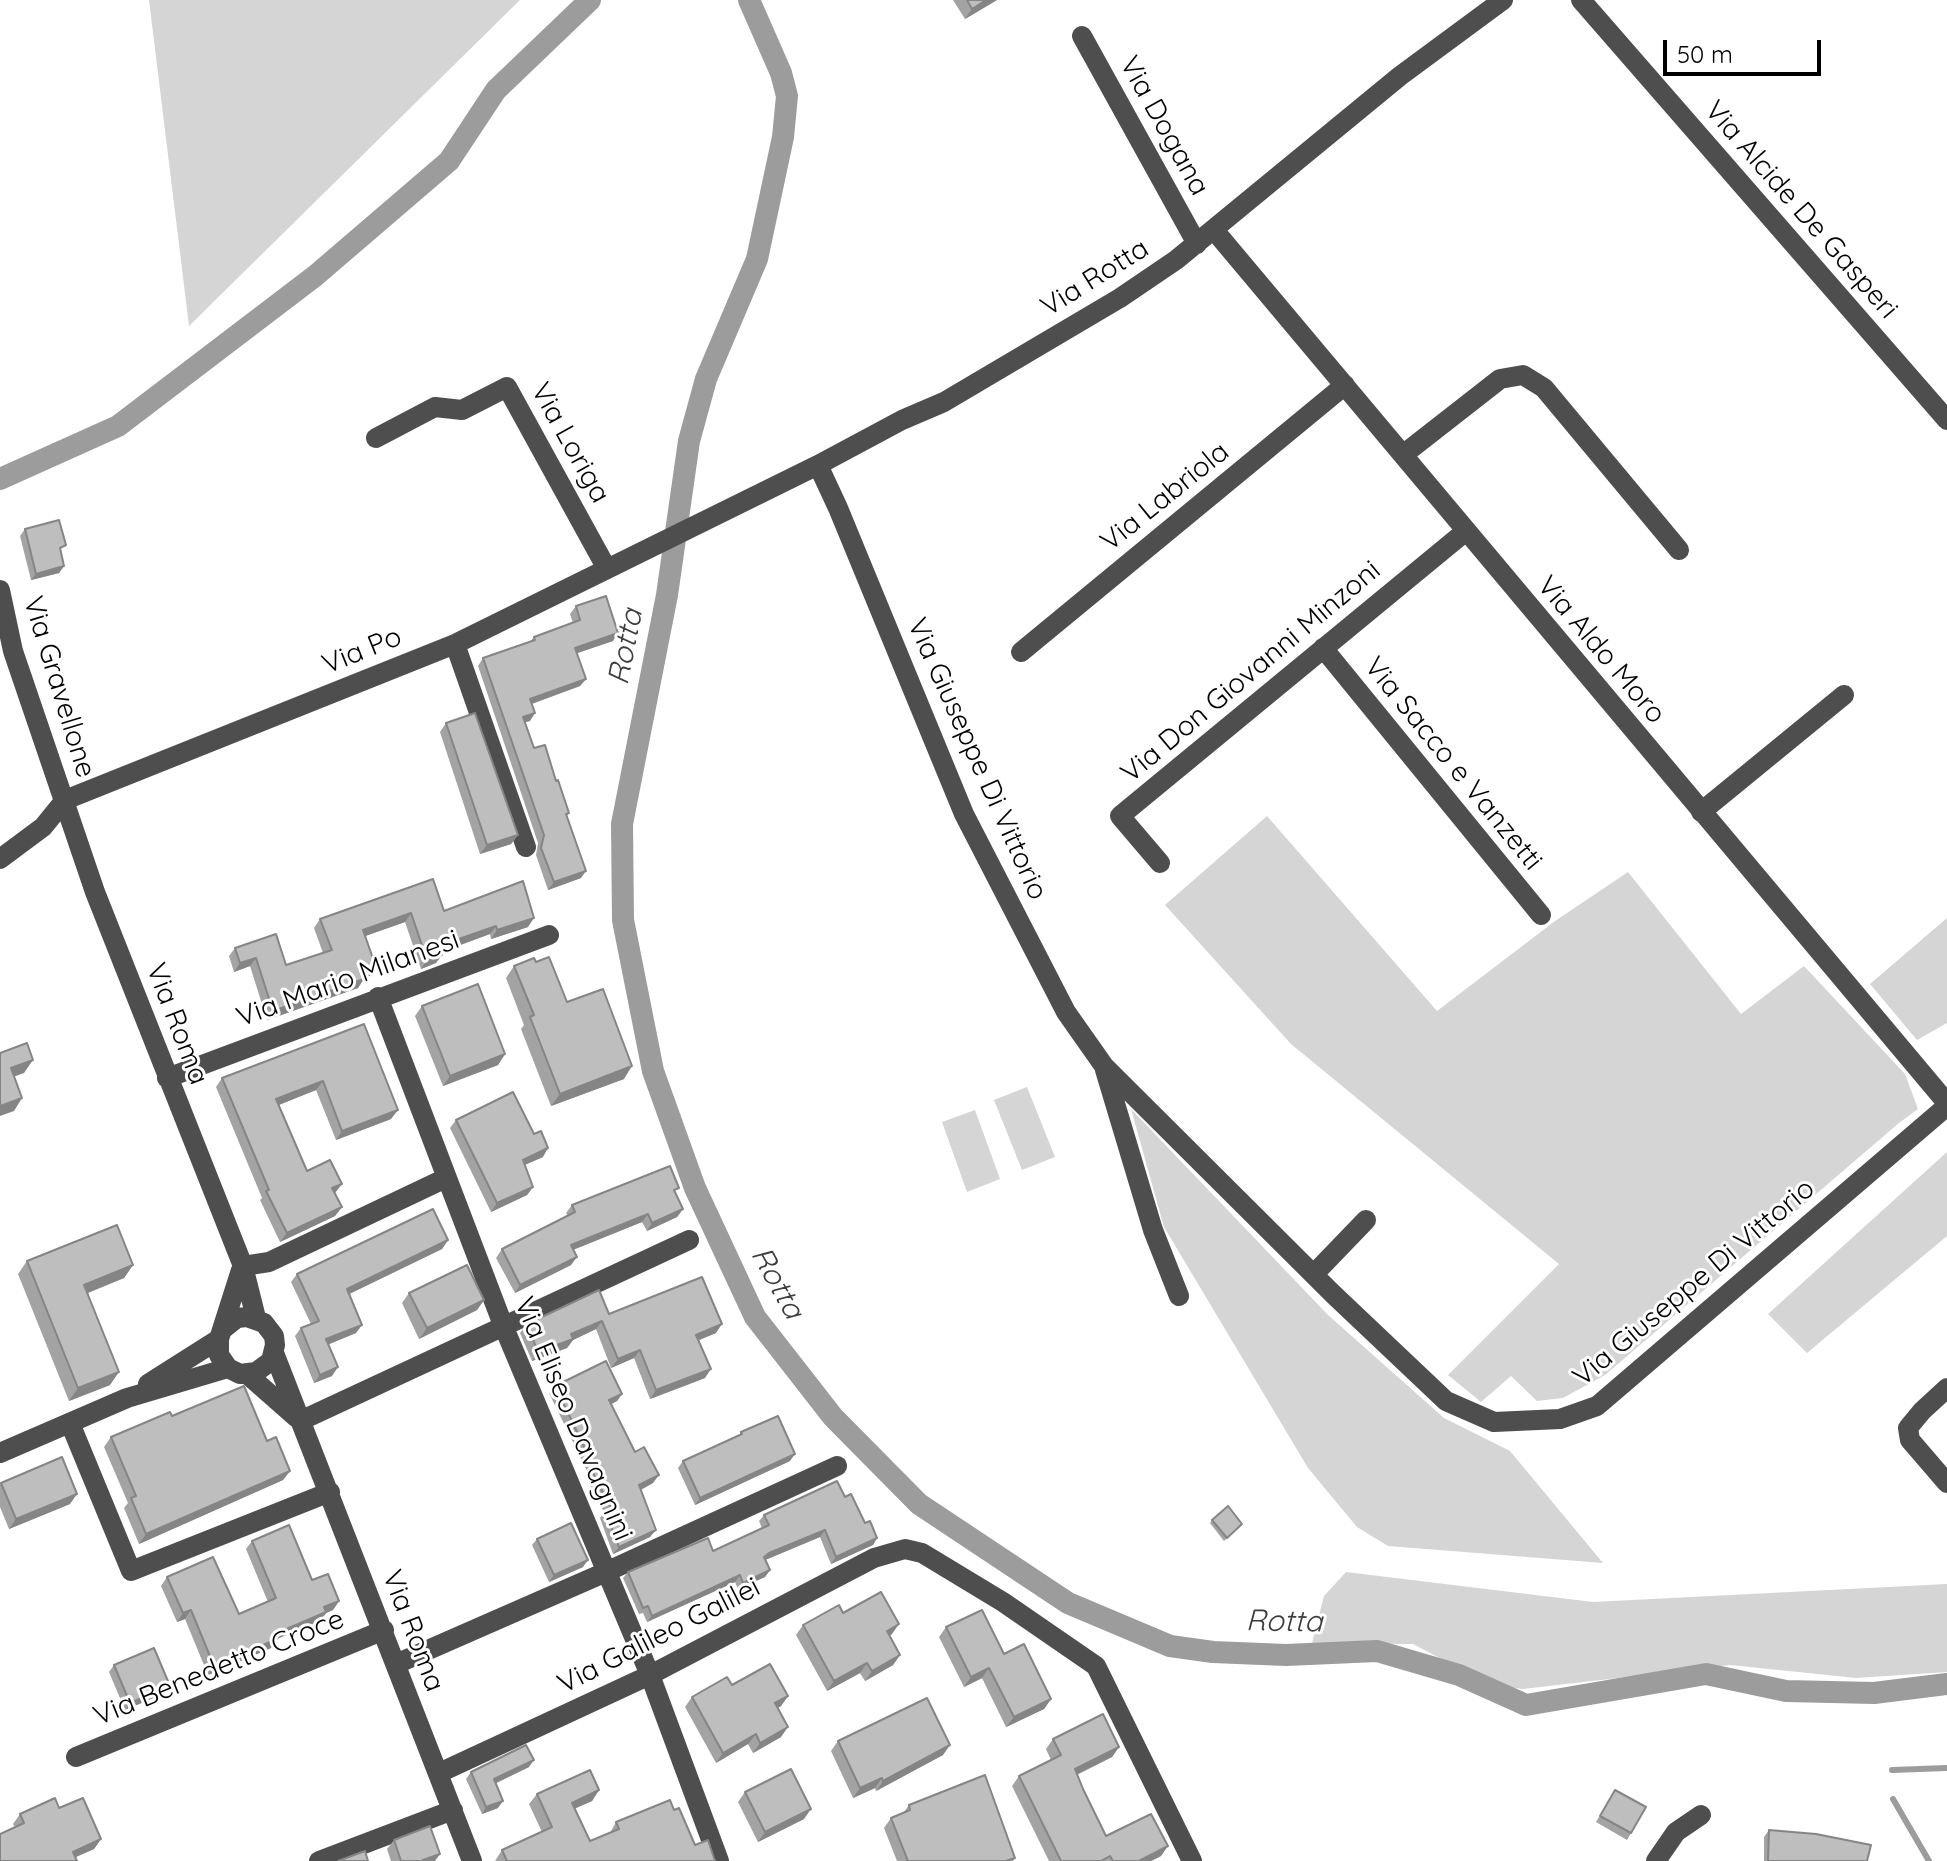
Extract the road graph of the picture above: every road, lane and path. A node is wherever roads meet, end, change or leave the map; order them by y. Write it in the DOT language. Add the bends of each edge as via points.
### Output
graph roads {
  1 [pos="1503,0"];
  2 [pos="1581,0"];
  3 [pos="1082,36"];
  4 [pos="1214,230"];
  5 [pos="1197,244"];
  6 [pos="1345,385"];
  7 [pos="1947,420"];
  8 [pos="376,438"];
  9 [pos="1404,454"];
  10 [pos="818,465"];
  11 [pos="1466,531"];
  12 [pos="672,537"];
  13 [pos="1679,550"];
  14 [pos="607,569"];
  15 [pos="0,590"];
  16 [pos="455,644"];
  17 [pos="1323,648"];
  18 [pos="1021,652"];
  19 [pos="1844,695"];
  20 [pos="65,800"];
  21 [pos="1701,812"];
  22 [pos="526,847"];
  23 [pos="0,859"];
  24 [pos="1160,863"];
  25 [pos="1541,915"];
  26 [pos="549,935"];
  27 [pos="378,997"];
  28 [pos="1104,1066"];
  29 [pos="167,1078"];
  30 [pos="1947,1104"];
  31 [pos="446,1178"];
  32 [pos="1366,1220"];
  33 [pos="689,1240"];
  34 [pos="243,1266"];
  35 [pos="1314,1274"];
  36 [pos="1179,1296"];
  37 [pos="256,1318"];
  38 [pos="503,1325"];
  39 [pos="220,1335"];
  40 [pos="274,1353"];
  41 [pos="238,1371"];
  42 [pos="1947,1388"];
  43 [pos="127,1398"];
  44 [pos="300,1421"];
  45 [pos="70,1423"];
  46 [pos="0,1453"];
  47 [pos="837,1466"];
  48 [pos="1947,1483"];
  49 [pos="330,1492"];
  50 [pos="606,1572"];
  51 [pos="384,1630"];
  52 [pos="396,1664"];
  53 [pos="650,1675"];
  54 [pos="76,1757"];
  55 [pos="439,1773"];
  56 [pos="453,1810"];
  57 [pos="1701,1815"];
  58 [pos="1190,1860"];
  59 [pos="319,1861"];
  60 [pos="472,1861"];
  61 [pos="719,1861"];
  62 [pos="1656,1861"];
  1 -- 4 [label="street, Via Rotta" via="1400,76"];
  2 -- 7 [label="street, Via Alcide De Gasperi"];
  3 -- 5 [label="street, Via Dogana"];
  4 -- 5 [label="street, Via Rotta"];
  4 -- 6 [label="street, Via Aldo Moro"];
  5 -- 10 [label="street, Via Rotta" via="1120,298 944,402"];
  6 -- 9 [label="street, Via Aldo Moro"];
  6 -- 18 [label="street, Via Labriola"];
  8 -- 14 [label="street, Via Loriga" via="435,407 462,410 507,387"];
  9 -- 11 [label="street, Via Aldo Moro"];
  9 -- 13 [label="street" via="1500,379 1523,375 1544,388"];
  10 -- 12 [label="street, Via Rotta"];
  10 -- 28 [label="street, Via Giuseppe Di Vittorio" via="964,814 1066,1012"];
  11 -- 17 [label="street, Via Don Giovanni Minzoni"];
  11 -- 21 [label="street, Via Aldo Moro"];
  12 -- 14 [label="street, Via Po"];
  14 -- 16 [label="street, Via Po"];
  15 -- 20 [label="street, Via Gravellone" via="13,651"];
  16 -- 20 [label="street, Via Po"];
  16 -- 22 [label="street"];
  17 -- 24 [label="street, Via Don Giovanni Minzoni" via="1120,816"];
  17 -- 25 [label="street, Via Sacco e Vanzetti"];
  19 -- 21 [label="street"];
  20 -- 23 [label="street" via="43,827"];
  20 -- 29 [label="street, Via Roma"];
  21 -- 30 [label="street, Via Aldo Moro"];
  26 -- 27 [label="street, Via Mario Milanesi"];
  27 -- 29 [label="street, Via Mario Milanesi"];
  27 -- 31 [label="street, Via Eliseo Davagnini"];
  28 -- 35 [label="street, Via Giuseppe Di Vittorio"];
  28 -- 36 [label="street, Via Giuseppe Di Vittorio" via="1153,1230"];
  29 -- 34 [label="street, Via Roma"];
  30 -- 35 [label="street, Via Giuseppe Di Vittorio" via="1597,1406 1560,1419 1494,1422 1446,1401"];
  31 -- 34 [label="street" via="269,1262"];
  31 -- 38 [label="street, Via Eliseo Davagnini"];
  32 -- 35 [label="street"];
  33 -- 38 [label="street"];
  34 -- 37 [label="street, Via Roma"];
  34 -- 39 [label="street"];
  37 -- 39 [label="street" via="237,1318"];
  37 -- 40 [label="street" via="270,1329"];
  38 -- 44 [label="street"];
  38 -- 50 [label="street, Via Eliseo Davagnini"];
  39 -- 41 [label="street" via="219,1355"];
  39 -- 43 [label="street"];
  40 -- 41 [label="street" via="264,1368"];
  40 -- 44 [label="street, Via Roma"];
  41 -- 43 [label="street"];
  41 -- 44 [label="street, Via Roma"];
  42 -- 48 [label="street" via="1908,1428 1910,1440"];
  43 -- 45 [label="street"];
  44 -- 49 [label="street, Via Roma"];
  45 -- 46 [label="street"];
  45 -- 49 [label="street" via="131,1571"];
  47 -- 50 [label="street"];
  49 -- 51 [label="street, Via Roma"];
  50 -- 52 [label="street"];
  50 -- 53 [label="street, Via Eliseo Davagnini"];
  51 -- 52 [label="street, Via Roma"];
  51 -- 54 [label="street, Via Benedetto Croce"];
  52 -- 55 [label="street, Via Roma"];
  53 -- 55 [label="street, Via Galileo Galilei"];
  53 -- 58 [label="street, Via Galileo Galilei" via="874,1558 905,1549 922,1553 1096,1666"];
  53 -- 61 [label="street, Via Eliseo Davagnini"];
  55 -- 56 [label="street, Via Roma"];
  56 -- 59 [label="street"];
  56 -- 60 [label="street, Via Roma"];
  57 -- 62 [label="street" via="1676,1832"];
}
